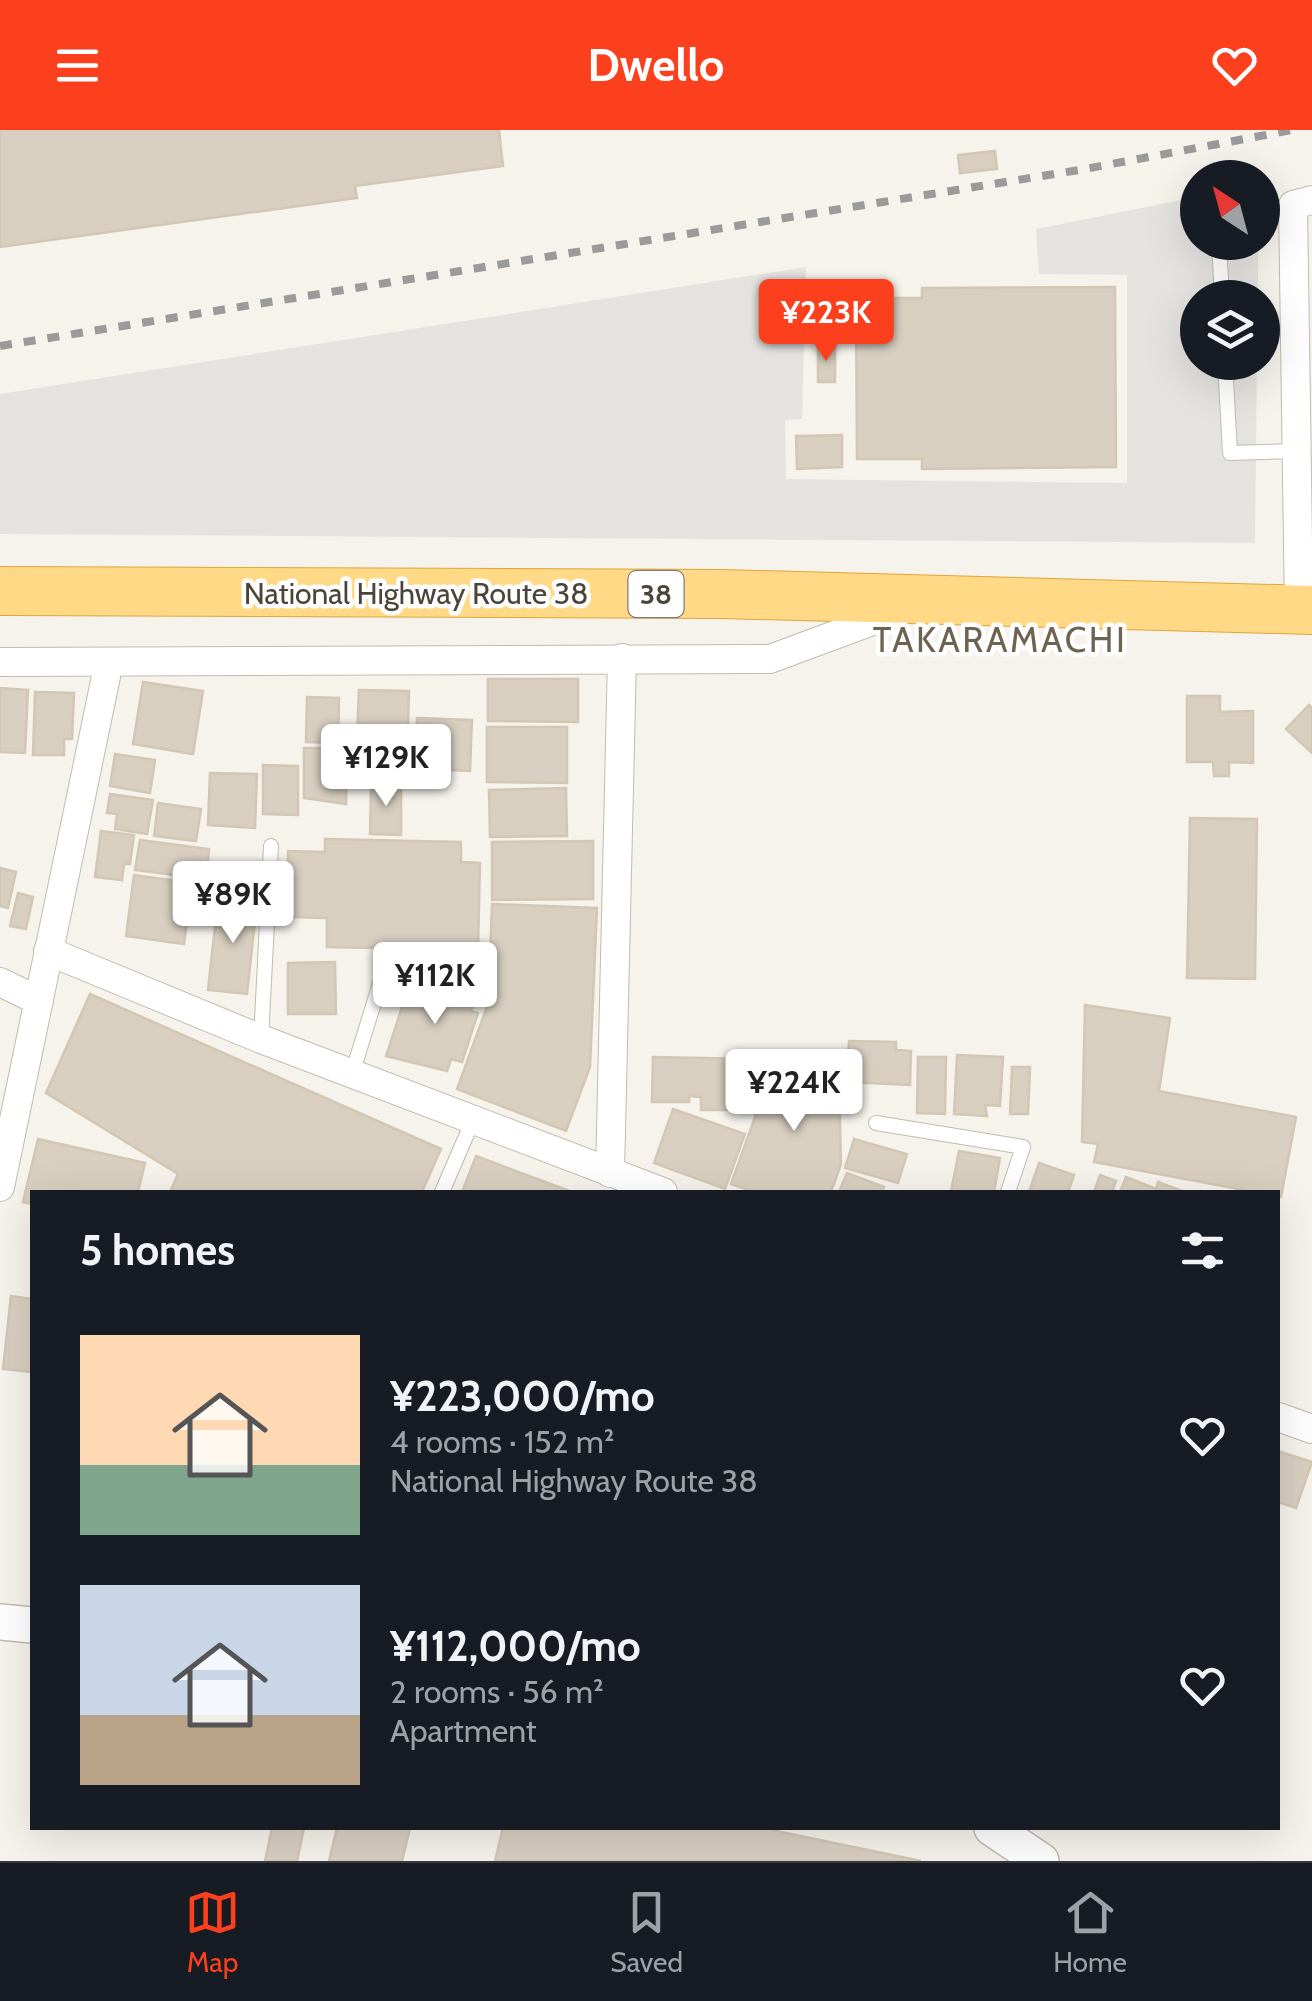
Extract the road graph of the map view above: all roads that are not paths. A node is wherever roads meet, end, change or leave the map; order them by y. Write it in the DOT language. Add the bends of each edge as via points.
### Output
graph roads {
  1 [pos="1302,202"];
  2 [pos="1303,367"];
  3 [pos="1226,380"];
  4 [pos="1295,450"];
  5 [pos="0,591"];
  6 [pos="922,602"];
  7 [pos="1308,617"];
  8 [pos="622,658"];
  9 [pos="0,662"];
  10 [pos="109,662"];
  11 [pos="271,846"];
  12 [pos="48,950"];
  13 [pos="468,970"];
  14 [pos="0,982"];
  15 [pos="39,1002"];
  16 [pos="261,1039"];
  17 [pos="352,1074"];
  18 [pos="7,1108"];
  19 [pos="473,1120"];
  20 [pos="876,1122"];
  21 [pos="610,1173"];
  22 [pos="0,1187"];
  23 [pos="443,1190"];
  24 [pos="657,1190"];
  25 [pos="1009,1190"];
  26 [pos="1280,1418"];
  27 [pos="1312,1429"];
  28 [pos="0,1622"];
  29 [pos="30,1625"];
  30 [pos="995,1830"];
  31 [pos="1041,1861"];
  1 -- 2 [label="street"];
  2 -- 4 [label="street"];
  3 -- 4 [label="lane" via="1230,452"];
  4 -- 7 [label="street"];
  5 -- 6 [label="highway, National Highway Route 38 / 38" via="701,594"];
  6 -- 7 [label="highway, National Highway Route 38 / 38"];
  6 -- 8 [label="street" via="770,660"];
  8 -- 10 [label="street"];
  8 -- 21 [label="street"];
  9 -- 10 [label="street"];
  10 -- 12 [label="street"];
  11 -- 16 [label="lane"];
  12 -- 15 [label="street"];
  12 -- 16 [label="street"];
  13 -- 17 [label="lane" via="382,977"];
  14 -- 15 [label="street"];
  15 -- 18 [label="street"];
  16 -- 17 [label="street"];
  17 -- 19 [label="street"];
  18 -- 22 [label="street"];
  19 -- 21 [label="street"];
  19 -- 23 [label="lane"];
  20 -- 25 [label="lane" via="1023,1148"];
  21 -- 24 [label="street"];
  26 -- 27 [label="street"];
  28 -- 29 [label="street"];
  30 -- 31 [label="street"];
}
